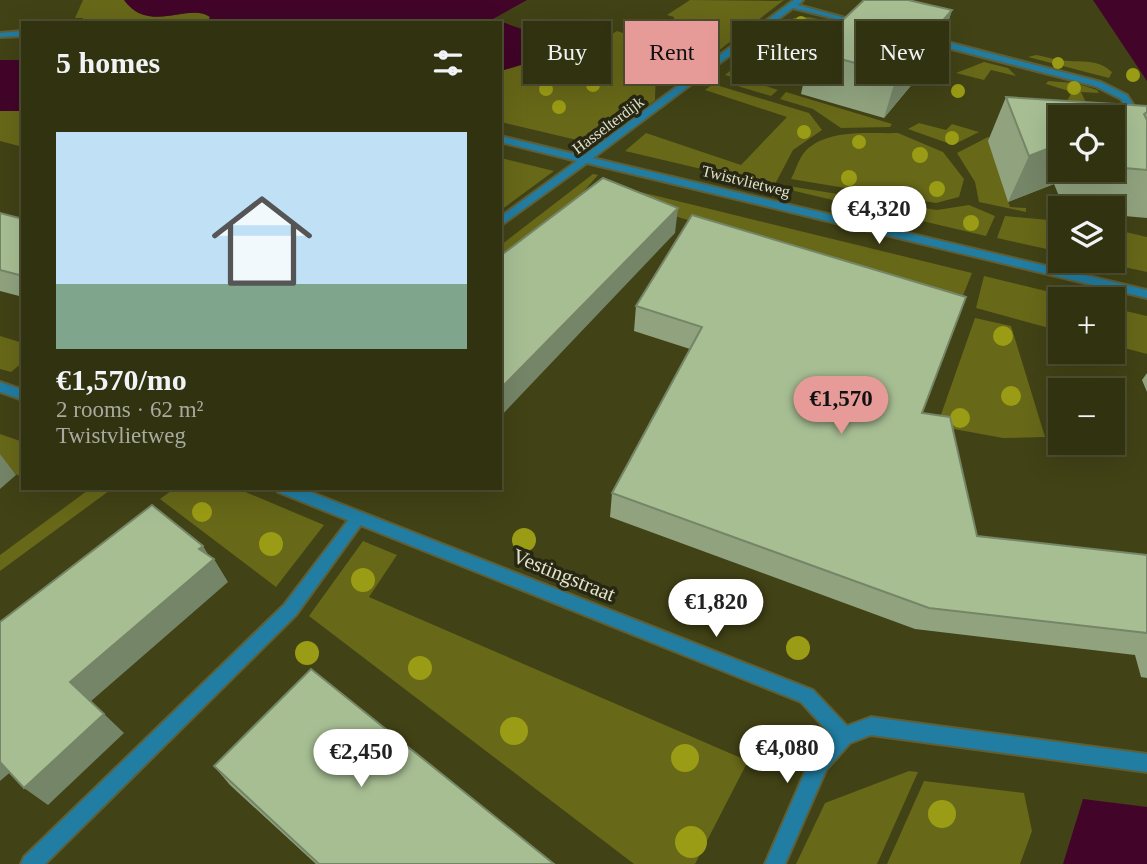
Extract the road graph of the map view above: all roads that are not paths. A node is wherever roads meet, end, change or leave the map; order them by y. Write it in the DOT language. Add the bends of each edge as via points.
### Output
graph roads {
  1 [pos="796,3"];
  2 [pos="856,21"];
  3 [pos="21,33"];
  4 [pos="0,35"];
  5 [pos="949,46"];
  6 [pos="1147,134"];
  7 [pos="502,139"];
  8 [pos="588,160"];
  9 [pos="502,222"];
  10 [pos="1147,294"];
  11 [pos="0,387"];
  12 [pos="21,394"];
  13 [pos="288,490"];
  14 [pos="358,518"];
  15 [pos="844,736"];
  16 [pos="1147,763"];
  17 [pos="31,864"];
  18 [pos="775,864"];
  1 -- 2 [label="street"];
  1 -- 8 [label="street, Hasselterdijk"];
  3 -- 4 [label="street"];
  5 -- 6 [label="street" via="1098,84 1124,97"];
  7 -- 8 [label="street, Twistvlietweg"];
  8 -- 9 [label="street, Hasselterdijk"];
  8 -- 10 [label="street, Twistvlietweg"];
  11 -- 12 [label="street"];
  13 -- 14 [label="street, Vestingstraat"];
  14 -- 15 [label="street, Vestingstraat" via="807,696"];
  14 -- 17 [label="street" via="290,610"];
  15 -- 16 [label="street" via="871,726"];
  15 -- 18 [label="street" via="819,763"];
}
